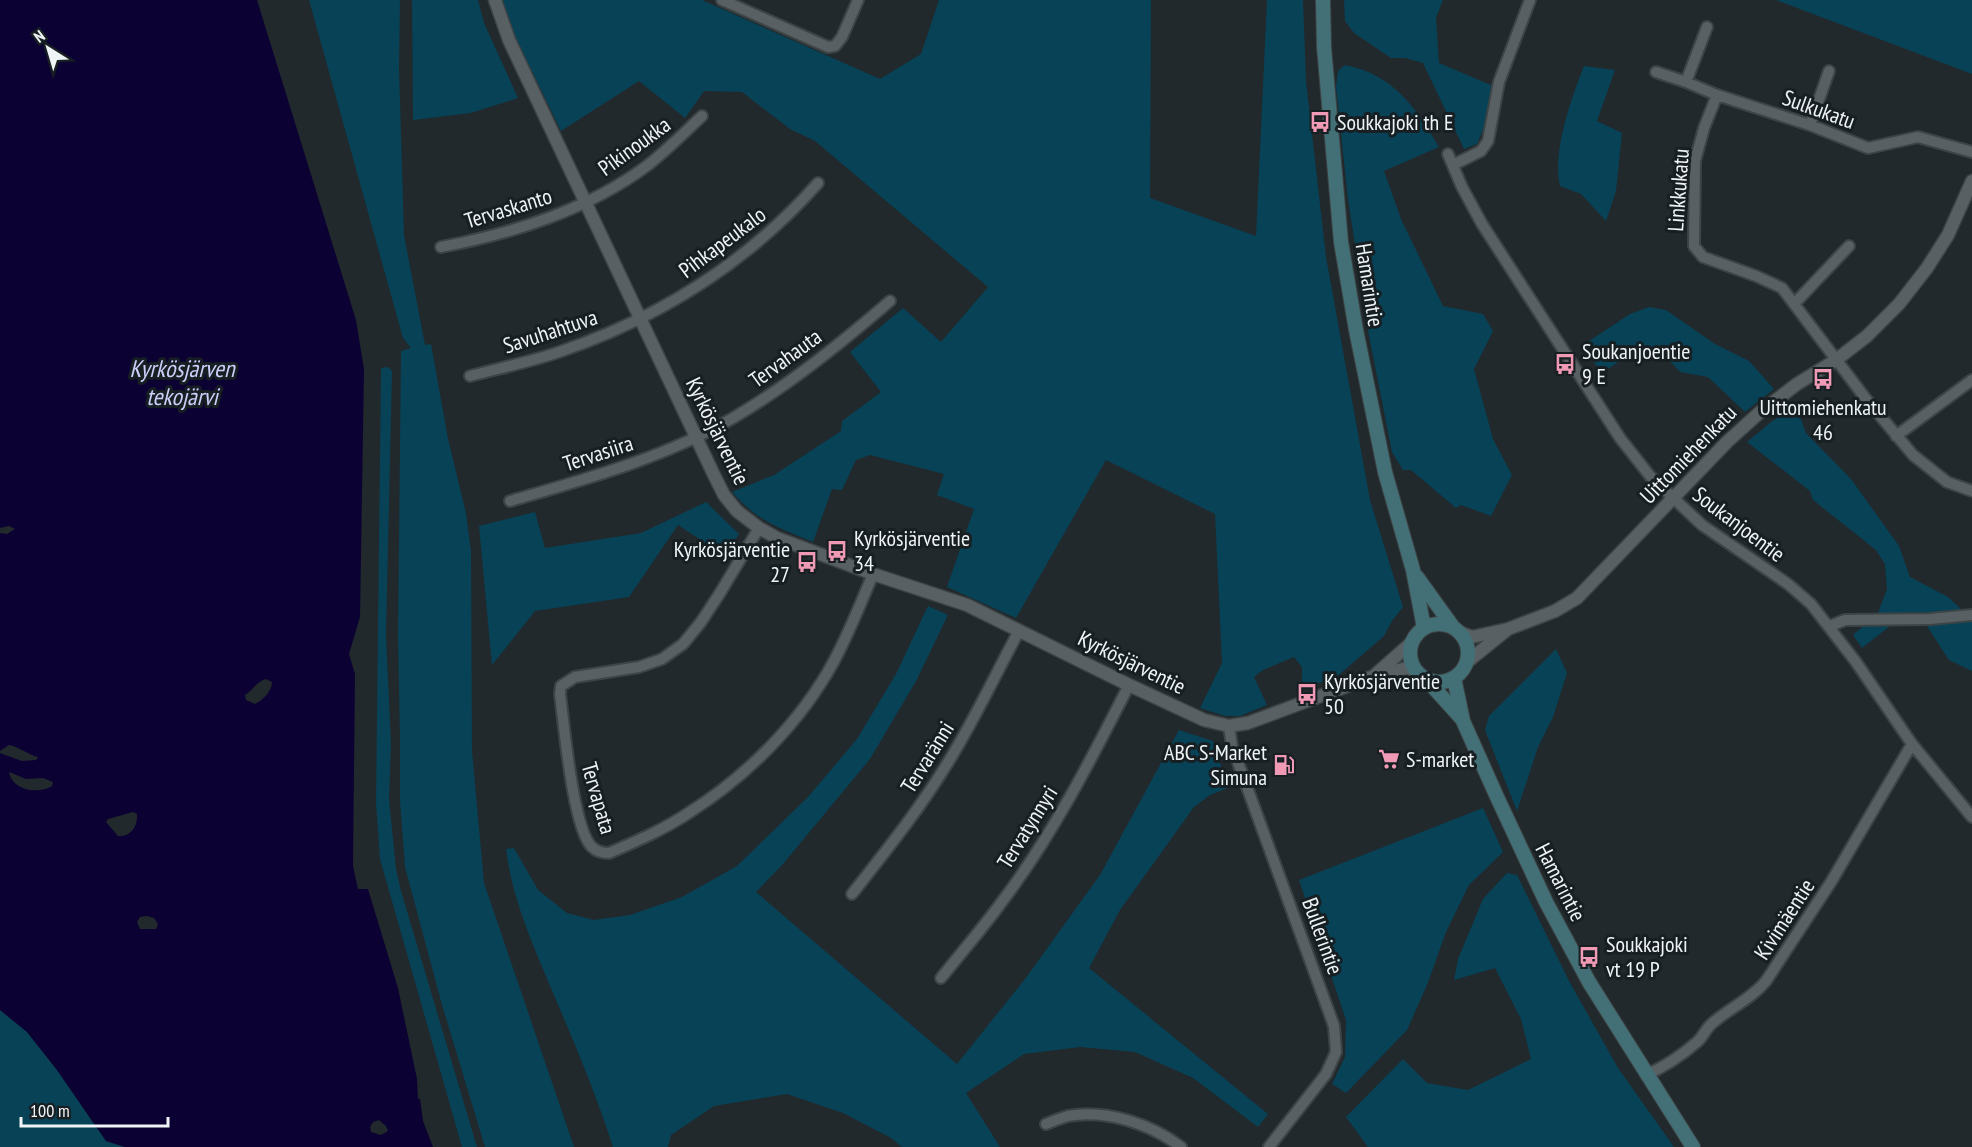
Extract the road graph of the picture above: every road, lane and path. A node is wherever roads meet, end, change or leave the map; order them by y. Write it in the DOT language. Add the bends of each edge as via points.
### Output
graph roads {
  1 [pos="495,0"];
  2 [pos="722,0"];
  3 [pos="858,0"];
  4 [pos="1323,0"];
  5 [pos="1530,0"];
  6 [pos="1707,27"];
  7 [pos="1829,71"];
  8 [pos="1656,72"];
  9 [pos="1686,81"];
  10 [pos="1717,95"];
  11 [pos="702,116"];
  12 [pos="1810,125"];
  13 [pos="1972,152"];
  14 [pos="1972,181"];
  15 [pos="818,183"];
  16 [pos="585,202"];
  17 [pos="1849,246"];
  18 [pos="441,247"];
  19 [pos="890,301"];
  20 [pos="1796,303"];
  21 [pos="640,319"];
  22 [pos="1836,360"];
  23 [pos="470,376"];
  24 [pos="1972,380"];
  25 [pos="1896,436"];
  26 [pos="696,437"];
  27 [pos="1972,491"];
  28 [pos="1674,499"];
  29 [pos="510,501"];
  30 [pos="759,528"];
  31 [pos="1413,570"];
  32 [pos="873,573"];
  33 [pos="1972,615"];
  34 [pos="1830,626"];
  35 [pos="1424,628"];
  36 [pos="1508,629"];
  37 [pos="1018,630"];
  38 [pos="1457,630"];
  39 [pos="1411,643"];
  40 [pos="1467,662"];
  41 [pos="1421,675"];
  42 [pos="1374,676"];
  43 [pos="1455,678"];
  44 [pos="1129,685"];
  45 [pos="1463,721"];
  46 [pos="1229,726"];
  47 [pos="1912,744"];
  48 [pos="1972,817"];
  49 [pos="852,894"];
  50 [pos="940,978"];
  51 [pos="1646,1075"];
  52 [pos="1046,1124"];
  53 [pos="1180,1147"];
  54 [pos="1269,1147"];
  55 [pos="1693,1147"];
  1 -- 16 [label="street, Kyrkösjärventie" via="509,40"];
  2 -- 3 [label="street" via="820,45 835,46"];
  4 -- 31 [label="main road, Hamarintie" via="1341,242 1385,472"];
  5 -- 28 [label="street, Soukanjoentie" via="1499,82 1488,141 1481,151 1451,160 1482,224 1620,438"];
  6 -- 9 [label="street"];
  7 -- 12 [label="street"];
  8 -- 9 [label="street, Sulkukatu"];
  9 -- 10 [label="street, Sulkukatu"];
  10 -- 12 [label="street, Sulkukatu"];
  10 -- 20 [label="street, Linkkukatu" via="1695,161 1694,246 1703,257 1782,288"];
  11 -- 16 [label="street, Pikinoukka" via="646,166"];
  12 -- 13 [label="street, Sulkukatu" via="1868,148 1918,137"];
  14 -- 22 [label="street, Uittomiehenkatu" via="1948,235 1927,268 1899,304"];
  15 -- 21 [label="street, Pihkapeukalo" via="742,255 675,301"];
  16 -- 18 [label="street, Tervaskanto" via="501,234"];
  16 -- 21 [label="street, Kyrkösjärventie"];
  17 -- 20 [label="street"];
  19 -- 26 [label="street, Tervahauta" via="774,392"];
  20 -- 22 [label="street, Linkkukatu"];
  21 -- 23 [label="street, Savuhahtuva" via="558,352"];
  21 -- 26 [label="street, Kyrkösjärventie"];
  22 -- 25 [label="street, Linkkukatu"];
  22 -- 28 [label="street, Uittomiehenkatu" via="1759,413"];
  24 -- 25 [label="street"];
  25 -- 27 [label="street, Linkkukatu" via="1947,482"];
  26 -- 29 [label="street, Tervasiira" via="633,464"];
  26 -- 30 [label="street, Kyrkösjärventie" via="724,495"];
  28 -- 34 [label="street, Soukanjoentie" via="1702,525 1788,584"];
  28 -- 36 [label="street, Uittomiehenkatu" via="1572,602"];
  30 -- 32 [label="street, Kyrkösjärventie"];
  30 -- 32 [label="street, Tervapata" via="707,613 683,644 662,659 639,667 575,677 561,686 573,792 586,839 601,853 628,845 691,812 758,760 805,705 833,662"];
  31 -- 35 [label="main road, Hamarintie"];
  31 -- 38 [label="main road, Hamarintie"];
  32 -- 37 [label="street, Kyrkösjärventie" via="950,598"];
  33 -- 34 [label="street" via="1930,620 1845,620"];
  34 -- 47 [label="street, Soukanjoentie"];
  35 -- 38 [label="main road" via="1443,624"];
  35 -- 39 [label="main road"];
  36 -- 38 [label="street, Uittomiehenkatu" via="1472,637"];
  36 -- 40 [label="street, Uittomiehenkatu"];
  37 -- 44 [label="street, Kyrkösjärventie"];
  37 -- 49 [label="street, Tervaränni" via="947,765"];
  38 -- 40 [label="main road" via="1466,642"];
  39 -- 41 [label="main road" via="1412,663"];
  39 -- 42 [label="street, Kyrkösjärventie"];
  40 -- 43 [label="main road"];
  41 -- 42 [label="street, Kyrkösjärventie" via="1407,668"];
  41 -- 43 [label="main road" via="1435,682"];
  41 -- 45 [label="main road, Hamarintie"];
  42 -- 46 [label="street, Kyrkösjärventie" via="1248,723"];
  43 -- 45 [label="main road, Hamarintie"];
  44 -- 46 [label="street, Kyrkösjärventie" via="1204,720"];
  44 -- 50 [label="street, Tervatynnyri" via="1042,843 1002,902"];
  45 -- 51 [label="main road, Hamarintie" via="1546,902"];
  46 -- 54 [label="street, Bullerintie" via="1232,746 1334,1026 1336,1052 1326,1074"];
  47 -- 48 [label="street, Soukanjoentie"];
  47 -- 51 [label="street, Kivimäentie" via="1832,882 1767,981 1713,1022 1699,1041"];
  51 -- 55 [label="main road, Hamarintie"];
  52 -- 53 [label="street" via="1069,1116 1118,1118 1148,1127"];
}
